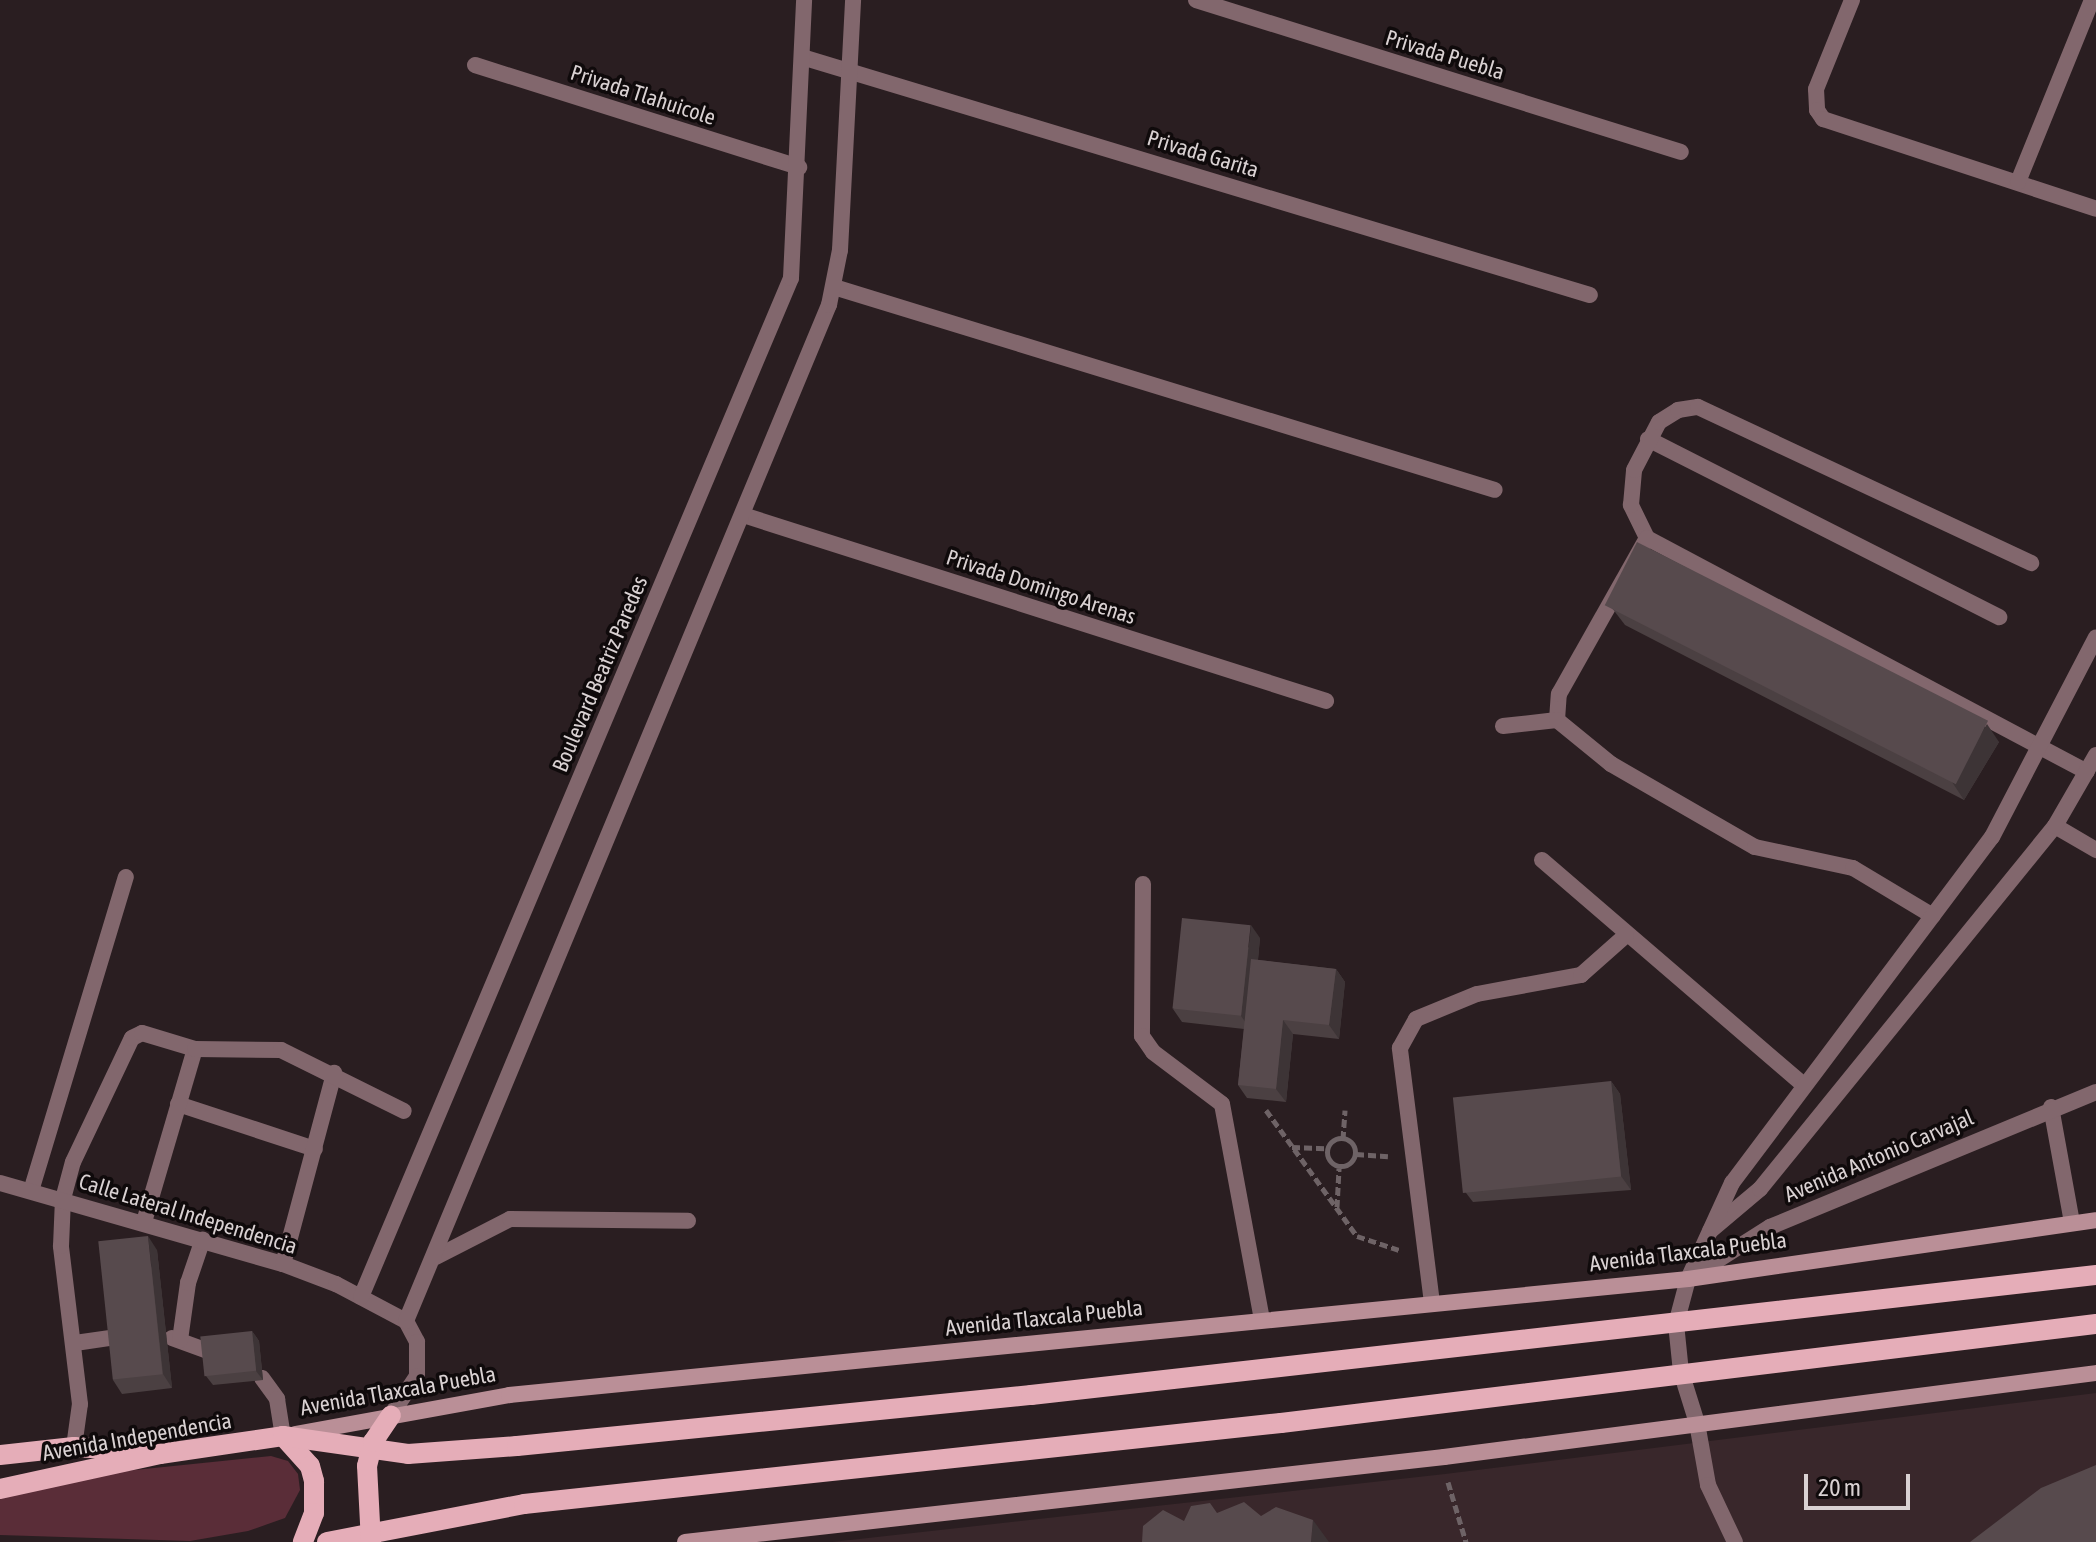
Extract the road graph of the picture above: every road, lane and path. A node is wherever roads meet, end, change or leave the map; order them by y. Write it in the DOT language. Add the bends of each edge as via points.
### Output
graph roads {
  1 [pos="804,0"];
  2 [pos="853,0"];
  3 [pos="1196,0"];
  4 [pos="1852,0"];
  5 [pos="2092,0"];
  6 [pos="802,57"];
  7 [pos="475,65"];
  8 [pos="852,70"];
  9 [pos="1681,152"];
  10 [pos="799,167"];
  11 [pos="2018,182"];
  12 [pos="2096,209"];
  13 [pos="834,287"];
  14 [pos="1590,295"];
  15 [pos="1648,439"];
  16 [pos="1495,490"];
  17 [pos="743,515"];
  18 [pos="1647,538"];
  19 [pos="2031,563"];
  20 [pos="1999,617"];
  21 [pos="2096,637"];
  22 [pos="1326,701"];
  23 [pos="1557,720"];
  24 [pos="1503,726"];
  25 [pos="2042,744"];
  26 [pos="2096,755"];
  27 [pos="2087,772"];
  28 [pos="2055,826"];
  29 [pos="2096,850"];
  30 [pos="1542,860"];
  31 [pos="126,877"];
  32 [pos="1143,884"];
  33 [pos="1933,916"];
  34 [pos="1626,935"];
  35 [pos="195,1049"];
  36 [pos="334,1073"];
  37 [pos="1802,1084"];
  38 [pos="2096,1092"];
  39 [pos="178,1104"];
  40 [pos="2051,1107"];
  41 [pos="1266,1110"];
  42 [pos="1345,1110"];
  43 [pos="404,1111"];
  44 [pos="1343,1139"];
  45 [pos="1292,1147"];
  46 [pos="1325,1148"];
  47 [pos="315,1149"];
  48 [pos="1356,1154"];
  49 [pos="1388,1156"];
  50 [pos="1339,1168"];
  51 [pos="0,1183"];
  52 [pos="31,1191"];
  53 [pos="63,1199"];
  54 [pos="1337,1209"];
  55 [pos="2096,1220"];
  56 [pos="688,1221"];
  57 [pos="144,1222"];
  58 [pos="2072,1223"];
  59 [pos="1710,1231"];
  60 [pos="203,1239"];
  61 [pos="1400,1250"];
  62 [pos="436,1257"];
  63 [pos="283,1264"];
  64 [pos="2096,1275"];
  65 [pos="1688,1279"];
  66 [pos="361,1297"];
  67 [pos="1432,1303"];
  68 [pos="1262,1319"];
  69 [pos="406,1321"];
  70 [pos="1676,1324"];
  71 [pos="2096,1324"];
  72 [pos="116,1337"];
  73 [pos="75,1343"];
  74 [pos="208,1351"];
  75 [pos="1681,1372"];
  76 [pos="2096,1373"];
  77 [pos="262,1378"];
  78 [pos="391,1415"];
  79 [pos="1697,1423"];
  80 [pos="283,1436"];
  81 [pos="74,1447"];
  82 [pos="371,1451"];
  83 [pos="160,1454"];
  84 [pos="0,1455"];
  85 [pos="1444,1457"];
  86 [pos="0,1489"];
  87 [pos="370,1536"];
  88 [pos="303,1542"];
  89 [pos="327,1542"];
  90 [pos="685,1542"];
  91 [pos="1466,1542"];
  92 [pos="1735,1542"];
  1 -- 6 [label="street, Boulevard Beatriz Paredes"];
  2 -- 8 [label="street"];
  3 -- 9 [label="street, Privada Puebla"];
  4 -- 11 [label="street" via="1816,89 1814,99 1823,119"];
  5 -- 11 [label="street"];
  6 -- 8 [label="street, Privada Garita"];
  6 -- 10 [label="street, Boulevard Beatriz Paredes"];
  7 -- 10 [label="street, Privada Tlahuicole"];
  8 -- 13 [label="street"];
  8 -- 14 [label="street, Privada Garita"];
  10 -- 66 [label="street, Boulevard Beatriz Paredes" via="795,249 783,299"];
  11 -- 12 [label="street"];
  13 -- 16 [label="street"];
  13 -- 17 [label="street"];
  15 -- 18 [label="street" via="1630,490 1634,518"];
  15 -- 19 [label="street" via="1659,422 1678,410 1719,412"];
  15 -- 20 [label="street"];
  17 -- 22 [label="street, Privada Domingo Arenas"];
  17 -- 62 [label="street"];
  18 -- 23 [label="street" via="1559,694"];
  18 -- 25 [label="street"];
  21 -- 25 [label="street"];
  23 -- 24 [label="street"];
  23 -- 33 [label="street" via="1611,764 1755,847 1862,872"];
  25 -- 27 [label="street"];
  25 -- 33 [label="street" via="1992,837"];
  26 -- 27 [label="street"];
  27 -- 28 [label="street"];
  28 -- 29 [label="street"];
  28 -- 59 [label="street" via="1760,1189"];
  30 -- 34 [label="street"];
  31 -- 52 [label="street"];
  32 -- 68 [label="street" via="1142,1036 1153,1052 1222,1104"];
  33 -- 37 [label="street"];
  34 -- 37 [label="street"];
  34 -- 67 [label="street" via="1581,975 1477,994 1416,1019 1400,1048"];
  35 -- 36 [label="street" via="264,1047"];
  35 -- 39 [label="street"];
  35 -- 53 [label="street" via="142,1033 132,1038 73,1162"];
  36 -- 43 [label="street"];
  36 -- 47 [label="street"];
  37 -- 59 [label="street" via="1743,1164"];
  38 -- 40 [label="street, Avenida Antonio Carvajal"];
  39 -- 47 [label="street"];
  39 -- 57 [label="street"];
  40 -- 58 [label="street"];
  40 -- 65 [label="street, Avenida Antonio Carvajal" via="1770,1227"];
  41 -- 45 [label="path"];
  42 -- 44 [label="path"];
  44 -- 46 [label="path"];
  44 -- 48 [label="path" via="1353,1142"];
  45 -- 46 [label="path"];
  45 -- 54 [label="path"];
  46 -- 50 [label="path"];
  47 -- 63 [label="street"];
  48 -- 49 [label="path"];
  48 -- 50 [label="path"];
  50 -- 54 [label="path"];
  51 -- 52 [label="street, Calle Lateral Independencia"];
  52 -- 53 [label="street, Calle Lateral Independencia"];
  53 -- 57 [label="street, Calle Lateral Independencia"];
  53 -- 73 [label="street" via="61,1246"];
  54 -- 61 [label="path" via="1357,1236"];
  55 -- 58 [label="main road, Avenida Tlaxcala Puebla"];
  56 -- 62 [label="street" via="510,1219"];
  57 -- 60 [label="street, Calle Lateral Independencia"];
  58 -- 65 [label="main road, Avenida Tlaxcala Puebla"];
  59 -- 65 [label="street"];
  60 -- 63 [label="street, Calle Lateral Independencia"];
  60 -- 74 [label="street" via="173,1338"];
  62 -- 69 [label="street"];
  63 -- 66 [label="street, Calle Lateral Independencia"];
  64 -- 70 [label="main road, Avenida Tlaxcala Puebla"];
  65 -- 67 [label="main road, Avenida Tlaxcala Puebla"];
  65 -- 70 [label="street"];
  66 -- 69 [label="street"];
  67 -- 68 [label="main road, Avenida Tlaxcala Puebla"];
  68 -- 78 [label="main road, Avenida Tlaxcala Puebla" via="509,1395"];
  69 -- 78 [label="street" via="417,1342 417,1376"];
  70 -- 75 [label="street"];
  70 -- 82 [label="main road, Avenida Tlaxcala Puebla" via="794,1420 461,1451"];
  71 -- 75 [label="main road"];
  72 -- 73 [label="street"];
  73 -- 81 [label="street" via="81,1418"];
  75 -- 79 [label="street"];
  75 -- 87 [label="main road" via="1281,1423 524,1504"];
  76 -- 79 [label="main road"];
  77 -- 80 [label="street" via="277,1399"];
  78 -- 80 [label="main road, Avenida Tlaxcala Puebla"];
  78 -- 82 [label="main road"];
  79 -- 85 [label="main road"];
  79 -- 92 [label="street" via="1708,1485"];
  80 -- 82 [label="main road, Avenida Tlaxcala Puebla"];
  80 -- 83 [label="main road, Avenida Independencia"];
  80 -- 88 [label="main road" via="310,1466 314,1481 314,1513"];
  81 -- 83 [label="main road"];
  81 -- 84 [label="main road"];
  82 -- 87 [label="main road"];
  83 -- 86 [label="main road, Avenida Independencia"];
  85 -- 90 [label="main road"];
  85 -- 91 [label="path"];
  87 -- 89 [label="main road"];
}
